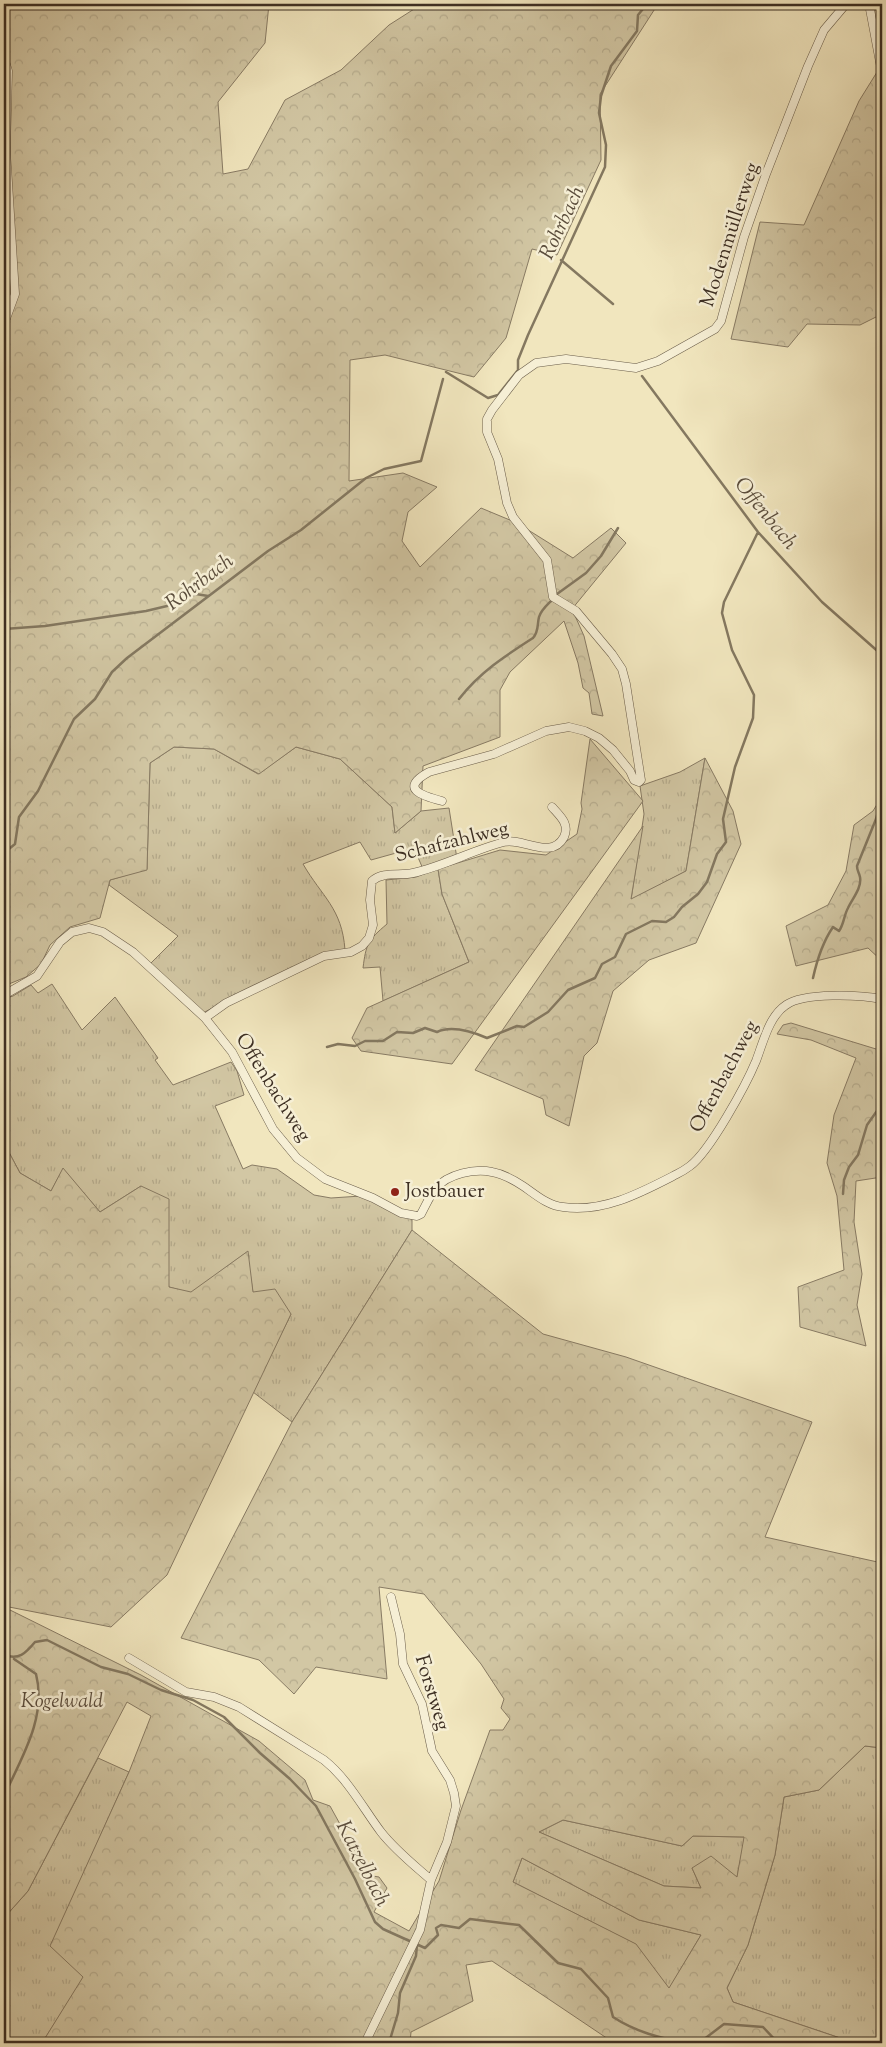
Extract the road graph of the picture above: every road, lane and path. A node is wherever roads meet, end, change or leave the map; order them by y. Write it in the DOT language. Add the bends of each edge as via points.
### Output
graph roads {
  1 [pos="846,4"];
  2 [pos="869,4"];
  3 [pos="4,58"];
  4 [pos="882,73"];
  5 [pos="4,324"];
  6 [pos="442,801"];
  7 [pos="552,807"];
  8 [pos="4,995"];
  9 [pos="882,1000"];
  10 [pos="205,1018"];
  11 [pos="391,1597"];
  12 [pos="129,1658"];
  13 [pos="431,1880"];
  14 [pos="365,2043"];
  1 -- 6 [label="street, Modenmüllerweg" via="824,30 808,66 766,174 715,329 658,361 636,368 566,359 536,363 519,375 487,419 487,432 498,459 509,511 547,560 552,597 576,610 622,669 641,780 634,780 619,756 598,738 576,728 558,728 494,754 420,777 415,790"];
  2 -- 4 [label="street"];
  3 -- 5 [label="street" via="8,71 6,151 15,294"];
  7 -- 10 [label="street, Schafzahlweg" via="566,827 564,837 556,845 538,848 505,842 411,874 377,877 372,881 370,900 373,925 362,946 351,952 324,956 226,1004"];
  8 -- 10 [label="street, Offenbachweg" via="41,972 65,936 76,930 95,928 133,952"];
  9 -- 10 [label="street, Offenbachweg" via="838,995 786,1004 770,1024 746,1081 702,1154 691,1166 650,1188 616,1203 575,1208 552,1204 495,1172 467,1172 439,1185 417,1216 401,1213 325,1179 297,1158 273,1129 232,1052"];
  11 -- 13 [label="street, Forstweg" via="403,1664 422,1704 432,1751 454,1793 454,1815 447,1842"];
  12 -- 13 [label="street" via="186,1692 214,1697 239,1707 335,1768 382,1834"];
  13 -- 14 [label="street, Forstweg" via="420,1930"];
}
